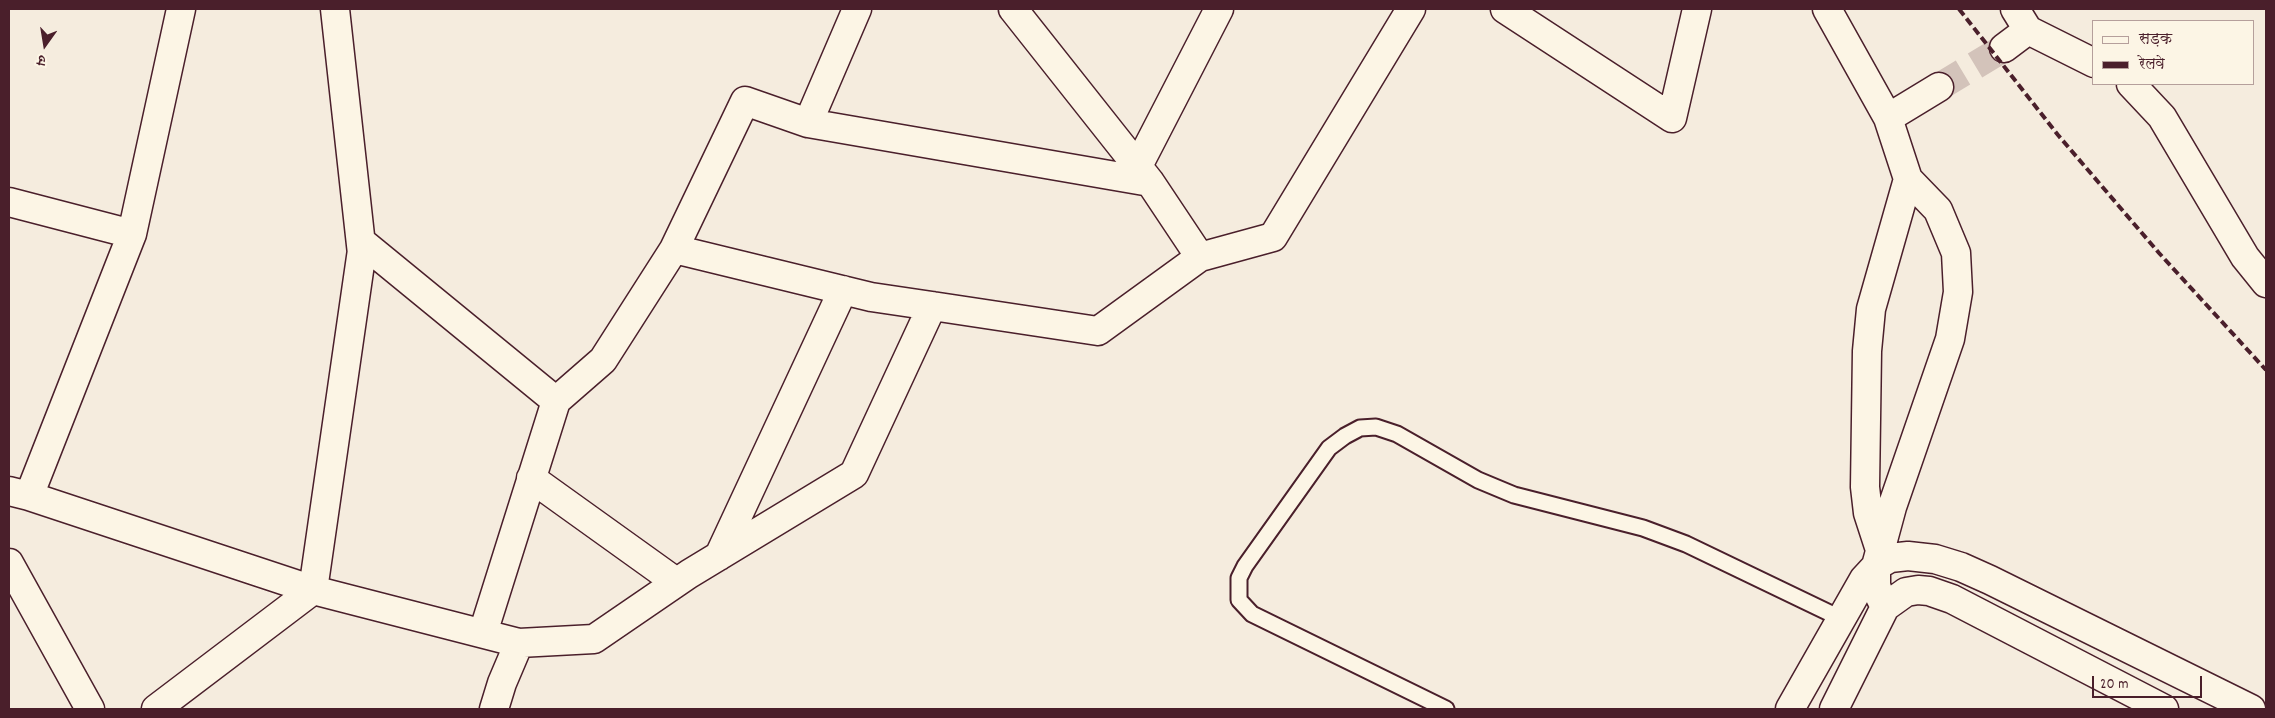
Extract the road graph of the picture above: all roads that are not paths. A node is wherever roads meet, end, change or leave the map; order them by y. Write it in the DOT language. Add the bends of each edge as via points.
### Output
graph roads {
  1 [pos="181,9"];
  2 [pos="335,9"];
  3 [pos="857,9"];
  4 [pos="1013,9"];
  5 [pos="1219,9"];
  6 [pos="1411,9"];
  7 [pos="1505,9"];
  8 [pos="1697,9"];
  9 [pos="1827,9"];
  10 [pos="2022,19"];
  11 [pos="2004,48"];
  12 [pos="2092,62"];
  13 [pos="2132,85"];
  14 [pos="1939,87"];
  15 [pos="1888,118"];
  16 [pos="808,122"];
  17 [pos="1144,174"];
  18 [pos="1908,178"];
  19 [pos="9,202"];
  20 [pos="132,234"];
  21 [pos="674,249"];
  22 [pos="362,254"];
  23 [pos="1200,257"];
  24 [pos="2266,283"];
  25 [pos="843,290"];
  26 [pos="932,306"];
  27 [pos="556,401"];
  28 [pos="531,478"];
  29 [pos="19,493"];
  30 [pos="719,556"];
  31 [pos="1878,558"];
  32 [pos="9,562"];
  33 [pos="676,582"];
  34 [pos="313,590"];
  35 [pos="1886,607"];
  36 [pos="1842,619"];
  37 [pos="483,633"];
  38 [pos="519,643"];
  39 [pos="2247,708"];
  40 [pos="90,709"];
  41 [pos="156,709"];
  42 [pos="494,709"];
  43 [pos="1446,709"];
  44 [pos="1790,709"];
  45 [pos="1834,709"];
  46 [pos="2164,709"];
  1 -- 20 [label="street"];
  2 -- 22 [label="street"];
  3 -- 16 [label="street"];
  4 -- 17 [label="street"];
  5 -- 17 [label="street"];
  6 -- 23 [label="street" via="1273,237"];
  7 -- 8 [label="street" via="1672,118"];
  9 -- 15 [label="street"];
  10 -- 11 [label="street"];
  10 -- 12 [label="street"];
  13 -- 24 [label="street" via="2162,117 2245,257"];
  14 -- 15 [label="street"];
  15 -- 18 [label="street"];
  16 -- 17 [label="street"];
  16 -- 21 [label="street" via="745,101"];
  17 -- 23 [label="street"];
  18 -- 31 [label="street" via="1871,309 1867,351 1865,487"];
  18 -- 31 [label="street" via="1938,210 1956,253 1958,292 1950,339 1892,506"];
  19 -- 20 [label="street"];
  20 -- 29 [label="street"];
  21 -- 25 [label="street"];
  21 -- 27 [label="street" via="602,360"];
  22 -- 27 [label="street" via="362,243"];
  22 -- 34 [label="street"];
  23 -- 26 [label="street" via="1098,331"];
  25 -- 26 [label="street"];
  25 -- 30 [label="street"];
  26 -- 30 [label="street" via="854,474"];
  27 -- 28 [label="street"];
  28 -- 33 [label="street"];
  28 -- 37 [label="street"];
  29 -- 34 [label="street"];
  30 -- 33 [label="street"];
  31 -- 35 [label="street" via="1876,585"];
  31 -- 36 [label="street"];
  31 -- 39 [label="street" via="1908,556 1935,559 1961,567"];
  32 -- 40 [label="street"];
  33 -- 38 [label="street" via="594,639"];
  34 -- 37 [label="street"];
  34 -- 41 [label="street"];
  35 -- 45 [label="street"];
  35 -- 46 [label="street" via="1906,592 1929,591 1952,599"];
  36 -- 43 [label="lane" via="1686,544 1643,528 1514,495 1478,480 1398,434 1376,427 1360,428 1329,448 1251,558 1239,578 1239,600 1252,614"];
  36 -- 44 [label="street"];
  37 -- 38 [label="street"];
  38 -- 42 [label="street"];
}
